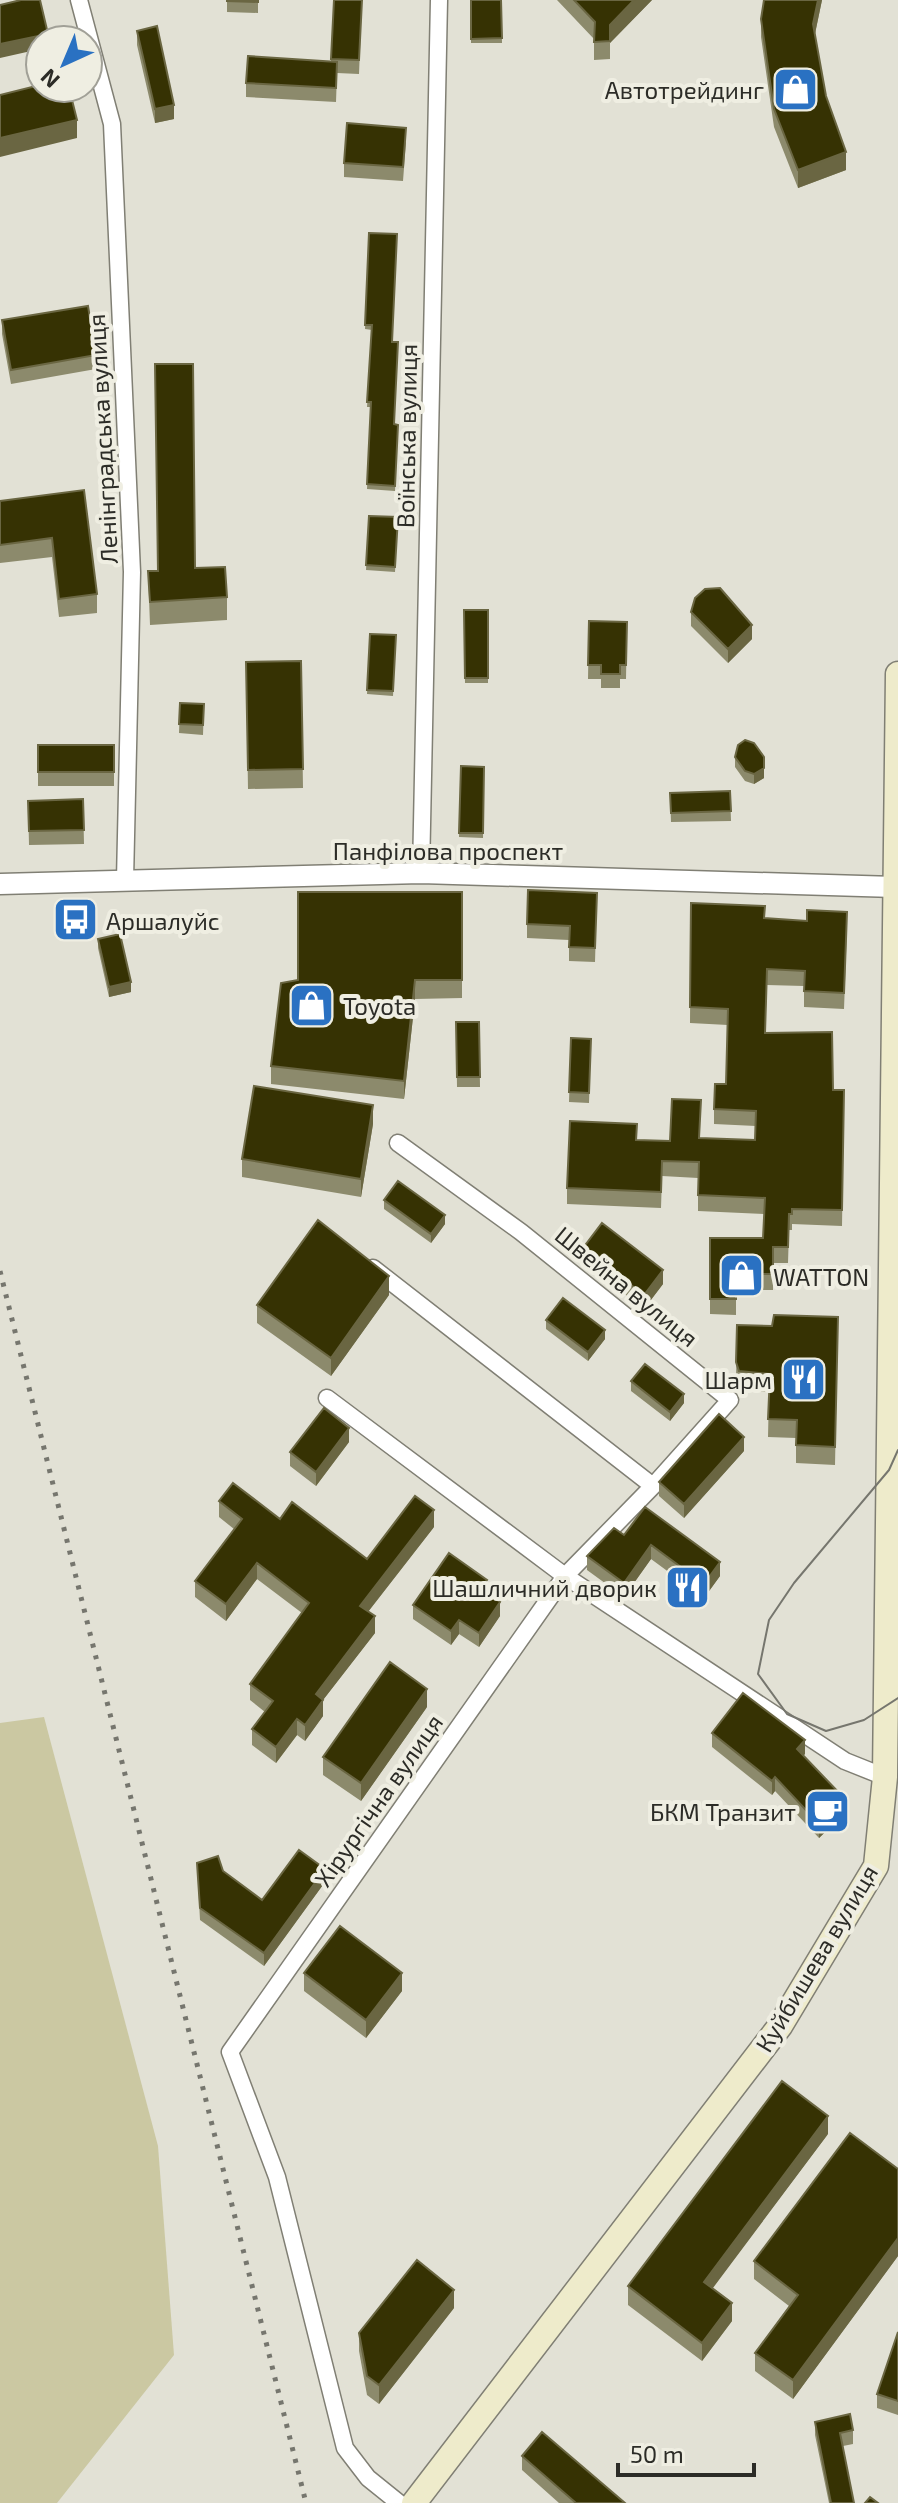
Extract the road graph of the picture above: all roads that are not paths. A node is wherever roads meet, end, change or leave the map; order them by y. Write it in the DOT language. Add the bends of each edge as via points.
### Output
graph roads {
  1 [pos="79,0"];
  2 [pos="439,0"];
  3 [pos="898,674"];
  4 [pos="421,873"];
  5 [pos="125,880"];
  6 [pos="0,884"];
  7 [pos="897,887"];
  8 [pos="398,1143"];
  9 [pos="355,1254"];
  10 [pos="327,1398"];
  11 [pos="653,1486"];
  12 [pos="565,1576"];
  13 [pos="885,1777"];
  14 [pos="399,2503"];
  15 [pos="414,2503"];
  1 -- 5 [label="street, Ленінградська вулиця" via="112,124 132,572"];
  2 -- 4 [label="street, Воїнська вулиця"];
  3 -- 7 [label="main road, Куйбишева вулиця"];
  4 -- 5 [label="street, Панфілова проспект"];
  4 -- 7 [label="street, Панфілова проспект"];
  5 -- 6 [label="street, Панфілова проспект"];
  7 -- 13 [label="main road, Куйбишева вулиця"];
  8 -- 11 [label="street, Швейна вулиця" via="521,1232 730,1400"];
  9 -- 11 [label="street"];
  10 -- 12 [label="street"];
  11 -- 12 [label="street, Швейна вулиця"];
  12 -- 13 [label="street" via="845,1761"];
  12 -- 14 [label="street, Хірургічна вулиця" via="230,2052 277,2177 345,2448 368,2478"];
  13 -- 15 [label="main road, Куйбишева вулиця" via="876,1866 780,2026"];
}
